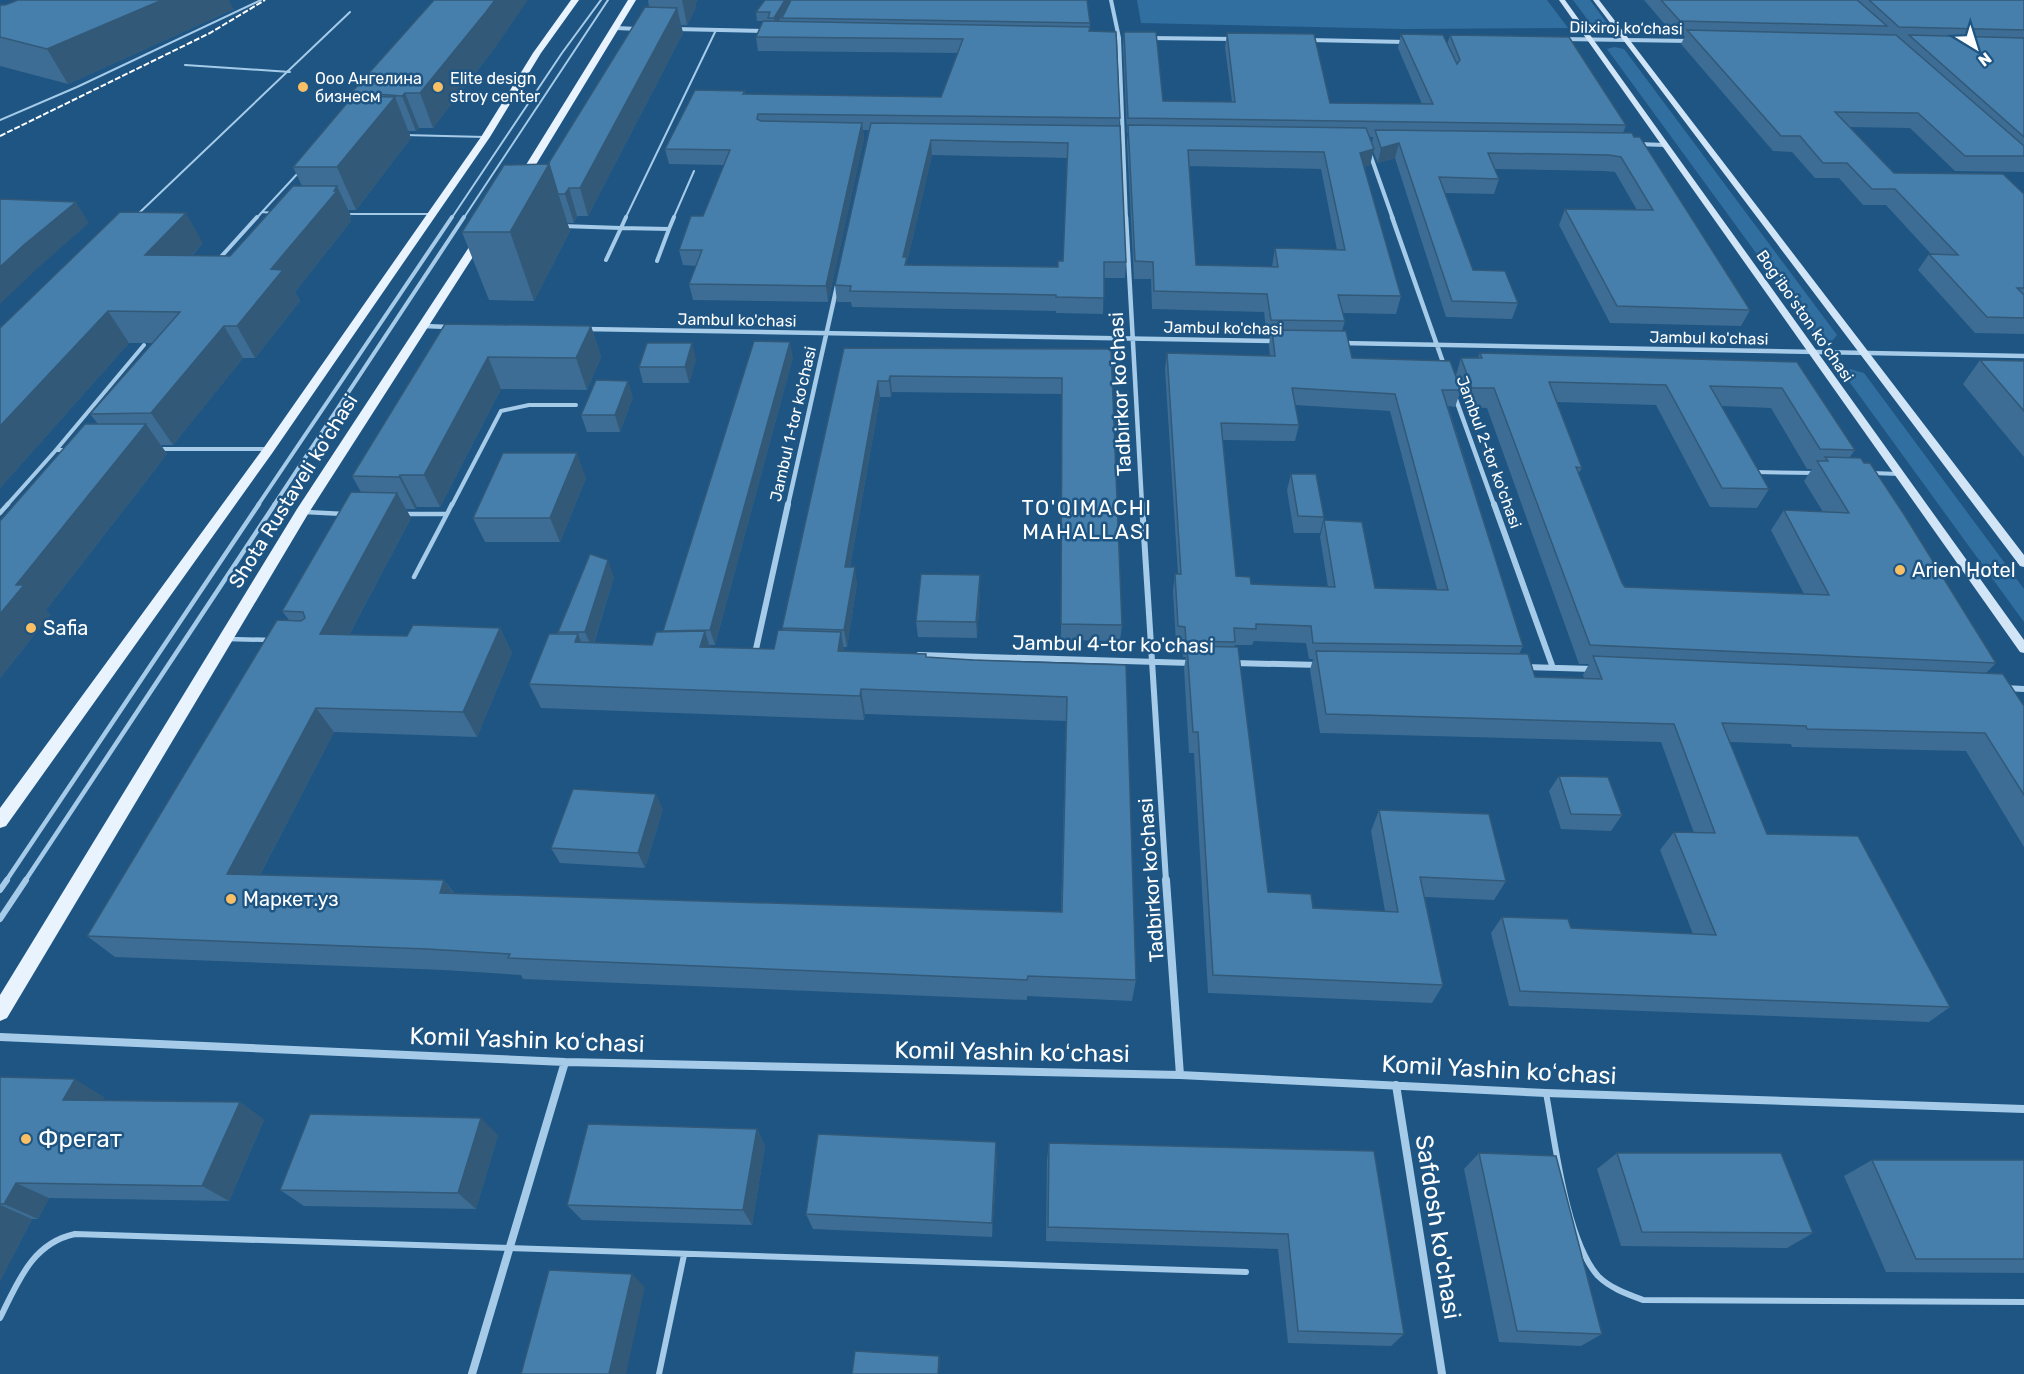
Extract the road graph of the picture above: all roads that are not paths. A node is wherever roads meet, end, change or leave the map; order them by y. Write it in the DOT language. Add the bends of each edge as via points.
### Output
graph roads {
  1 [pos="261,0"];
  2 [pos="575,0"];
  3 [pos="601,0"];
  4 [pos="608,0"];
  5 [pos="632,0"];
  6 [pos="1111,0"];
  7 [pos="1562,0"];
  8 [pos="1596,0"];
  9 [pos="350,12"];
  10 [pos="616,28"];
  11 [pos="640,29"];
  12 [pos="673,29"];
  13 [pos="716,30"];
  14 [pos="777,31"];
  15 [pos="1108,37"];
  16 [pos="1119,38"];
  17 [pos="1143,38"];
  18 [pos="1238,39"];
  19 [pos="1556,39"];
  20 [pos="1590,39"];
  21 [pos="1626,39"];
  22 [pos="1298,40"];
  23 [pos="1692,41"];
  24 [pos="1416,42"];
  25 [pos="185,65"];
  26 [pos="290,72"];
  27 [pos="0,120"];
  28 [pos="404,135"];
  29 [pos="485,136"];
  30 [pos="1121,137"];
  31 [pos="1133,137"];
  32 [pos="1366,142"];
  33 [pos="1628,144"];
  34 [pos="1665,145"];
  35 [pos="300,171"];
  36 [pos="694,171"];
  37 [pos="514,190"];
  38 [pos="262,212"];
  39 [pos="286,213"];
  40 [pos="344,214"];
  41 [pos="430,214"];
  42 [pos="136,216"];
  43 [pos="488,225"];
  44 [pos="561,226"];
  45 [pos="621,228"];
  46 [pos="669,229"];
  47 [pos="606,260"];
  48 [pos="657,261"];
  49 [pos="214,265"];
  50 [pos="839,278"];
  51 [pos="422,326"];
  52 [pos="458,327"];
  53 [pos="583,329"];
  54 [pos="827,334"];
  55 [pos="1132,338"];
  56 [pos="1284,341"];
  57 [pos="1331,342"];
  58 [pos="144,345"];
  59 [pos="1436,345"];
  60 [pos="1812,351"];
  61 [pos="1863,352"];
  62 [pos="2024,356"];
  63 [pos="1448,377"];
  64 [pos="1452,388"];
  65 [pos="576,405"];
  66 [pos="152,449"];
  67 [pos="269,449"];
  68 [pos="56,450"];
  69 [pos="80,450"];
  70 [pos="1750,472"];
  71 [pos="1819,473"];
  72 [pos="1865,473"];
  73 [pos="1899,474"];
  74 [pos="302,512"];
  75 [pos="0,513"];
  76 [pos="346,514"];
  77 [pos="402,514"];
  78 [pos="447,514"];
  79 [pos="2024,563"];
  80 [pos="414,577"];
  81 [pos="225,639"];
  82 [pos="278,640"];
  83 [pos="2024,649"];
  84 [pos="744,650"];
  85 [pos="756,650"];
  86 [pos="768,650"];
  87 [pos="911,654"];
  88 [pos="1151,662"];
  89 [pos="1198,663"];
  90 [pos="1222,663"];
  91 [pos="1328,665"];
  92 [pos="1517,667"];
  93 [pos="1553,668"];
  94 [pos="1600,670"];
  95 [pos="2000,688"];
  96 [pos="2024,689"];
  97 [pos="0,822"];
  98 [pos="0,890"];
  99 [pos="0,919"];
  100 [pos="0,1012"];
  101 [pos="0,1037"];
  102 [pos="565,1062"];
  103 [pos="1180,1075"];
  104 [pos="1396,1085"];
  105 [pos="1546,1093"];
  106 [pos="2024,1109"];
  107 [pos="508,1246"];
  108 [pos="684,1255"];
  109 [pos="1245,1272"];
  110 [pos="2024,1302"];
  111 [pos="0,1318"];
  112 [pos="472,1374"];
  113 [pos="659,1374"];
  114 [pos="1442,1374"];
  1 -- 27 [label="lane"];
  2 -- 29 [label="main road, Shota Rustaveli ko'chasi"];
  3 -- 98 [label="lane"];
  4 -- 99 [label="lane"];
  5 -- 10 [label="main road"];
  6 -- 16 [label="street, Tadbirkor ko'chasi"];
  7 -- 20 [label="street, Bogʻiboʻston koʻchasi"];
  8 -- 21 [label="street, Bogʻiboʻston koʻchasi"];
  9 -- 26 [label="lane"];
  10 -- 11 [label="street"];
  10 -- 37 [label="main road"];
  12 -- 13 [label="street"];
  13 -- 14 [label="street"];
  13 -- 45 [label="lane"];
  15 -- 16 [label="street"];
  16 -- 30 [label="street, Tadbirkor ko'chasi"];
  17 -- 18 [label="street"];
  19 -- 20 [label="street, Dilxiroj ko‘chasi"];
  20 -- 21 [label="street, Dilxiroj ko‘chasi"];
  20 -- 34 [label="street, Bogʻiboʻston koʻchasi"];
  21 -- 23 [label="street, Dilxiroj ko‘chasi"];
  21 -- 61 [label="street, Bogʻiboʻston koʻchasi"];
  22 -- 24 [label="street"];
  25 -- 26 [label="lane"];
  26 -- 42 [label="lane"];
  28 -- 29 [label="lane"];
  29 -- 41 [label="main road, Shota Rustaveli ko'chasi"];
  30 -- 31 [label="street"];
  30 -- 55 [label="street, Tadbirkor ko'chasi"];
  32 -- 59 [label="street, Jambul 2-tor ko'chasi"];
  33 -- 34 [label="street"];
  34 -- 60 [label="street, Bogʻiboʻston koʻchasi"];
  35 -- 38 [label="lane"];
  36 -- 46 [label="lane"];
  38 -- 39 [label="lane"];
  38 -- 49 [label="lane"];
  40 -- 41 [label="lane"];
  41 -- 67 [label="main road, Shota Rustaveli ko'chasi"];
  43 -- 51 [label="main road, Shota Rustaveli ko'chasi"];
  44 -- 45 [label="lane"];
  45 -- 46 [label="lane"];
  45 -- 47 [label="lane"];
  46 -- 48 [label="lane"];
  50 -- 54 [label="street, Jambul 1-tor ko'chasi"];
  51 -- 52 [label="street"];
  51 -- 74 [label="main road, Shota Rustaveli ko'chasi"];
  53 -- 54 [label="street, Jambul ko'chasi"];
  54 -- 55 [label="street, Jambul ko'chasi"];
  54 -- 85 [label="street, Jambul 1-tor ko'chasi"];
  55 -- 56 [label="street, Jambul ko'chasi"];
  55 -- 88 [label="street, Tadbirkor ko'chasi"];
  57 -- 59 [label="street, Jambul ko'chasi"];
  58 -- 68 [label="lane"];
  59 -- 60 [label="street, Jambul ko'chasi"];
  59 -- 63 [label="street, Jambul 2-tor ko'chasi"];
  60 -- 61 [label="street, Jambul ko'chasi"];
  60 -- 73 [label="street, Bogʻiboʻston koʻchasi"];
  61 -- 62 [label="street, Jambul ko'chasi"];
  61 -- 79 [label="street, Bogʻiboʻston koʻchasi"];
  64 -- 93 [label="street, Jambul 2-tor ko'chasi"];
  65 -- 78 [label="lane" via="529,405 501,411"];
  66 -- 67 [label="lane"];
  67 -- 97 [label="main road, Shota Rustaveli ko'chasi"];
  68 -- 69 [label="lane"];
  68 -- 75 [label="lane"];
  70 -- 71 [label="lane"];
  72 -- 73 [label="lane"];
  73 -- 83 [label="street, Bogʻiboʻston koʻchasi"];
  74 -- 76 [label="lane"];
  74 -- 81 [label="main road, Shota Rustaveli ko'chasi"];
  77 -- 78 [label="lane"];
  78 -- 80 [label="lane"];
  81 -- 82 [label="lane"];
  81 -- 100 [label="main road, Shota Rustaveli ko'chasi"];
  84 -- 85 [label="street"];
  85 -- 86 [label="street"];
  87 -- 88 [label="street, Jambul 4-tor ko'chasi"];
  88 -- 89 [label="street, Jambul 4-tor ko'chasi"];
  88 -- 103 [label="street, Tadbirkor ko'chasi"];
  90 -- 91 [label="street, Jambul 4-tor ko'chasi"];
  92 -- 93 [label="street"];
  93 -- 94 [label="street"];
  95 -- 96 [label="street"];
  101 -- 102 [label="street, Komil Yashin koʻchasi"];
  102 -- 103 [label="street, Komil Yashin koʻchasi"];
  102 -- 107 [label="street"];
  103 -- 104 [label="street, Komil Yashin koʻchasi"];
  104 -- 105 [label="street, Komil Yashin koʻchasi"];
  104 -- 114 [label="street, Safdosh ko'chasi"];
  105 -- 106 [label="street, Komil Yashin koʻchasi"];
  105 -- 110 [label="lane" via="1576,1232 1598,1275 1618,1290 1643,1300"];
  107 -- 108 [label="lane"];
  107 -- 111 [label="lane" via="61,1235 41,1247"];
  107 -- 112 [label="street"];
  108 -- 109 [label="lane"];
  108 -- 113 [label="lane"];
}
